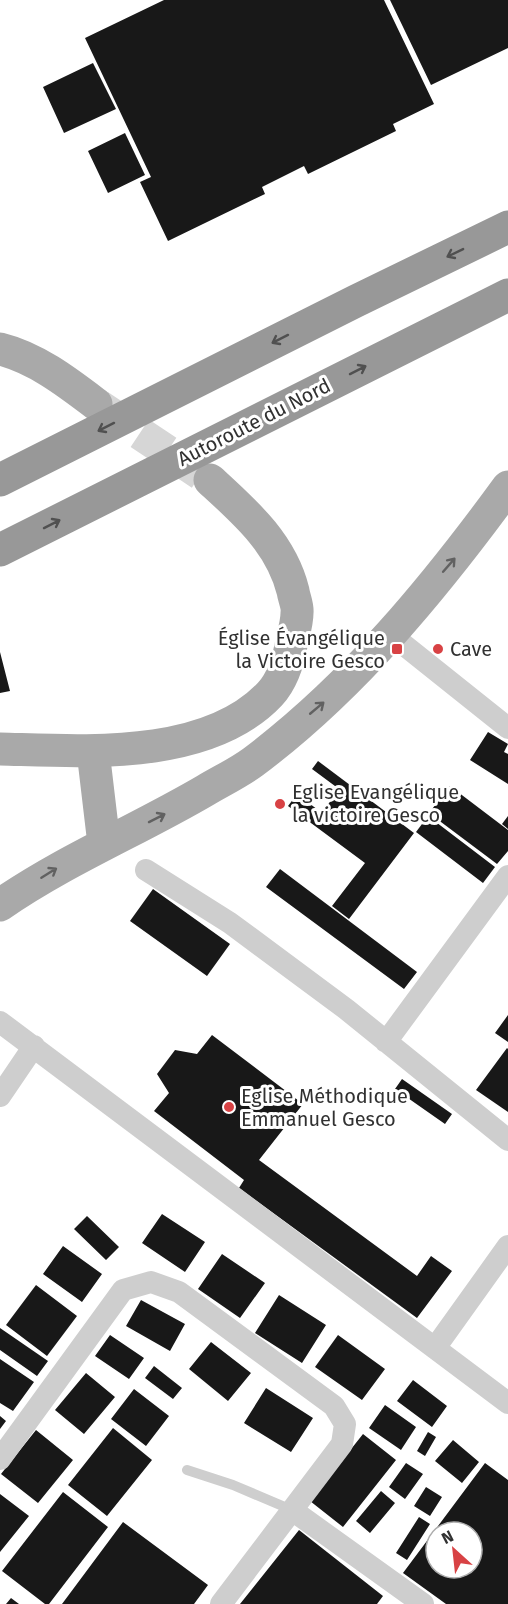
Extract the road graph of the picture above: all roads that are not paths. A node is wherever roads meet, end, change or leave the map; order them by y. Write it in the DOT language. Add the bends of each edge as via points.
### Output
graph roads {
  1 [pos="508,227"];
  2 [pos="508,295"];
  3 [pos="0,349"];
  4 [pos="96,404"];
  5 [pos="0,480"];
  6 [pos="210,480"];
  7 [pos="508,487"];
  8 [pos="0,550"];
  9 [pos="390,633"];
  10 [pos="508,728"];
  11 [pos="0,749"];
  12 [pos="93,751"];
  13 [pos="104,844"];
  14 [pos="146,870"];
  15 [pos="508,876"];
  16 [pos="0,904"];
  17 [pos="0,1022"];
  18 [pos="386,1042"];
  19 [pos="34,1046"];
  20 [pos="0,1096"];
  21 [pos="508,1140"];
  22 [pos="508,1246"];
  23 [pos="435,1348"];
  24 [pos="508,1402"];
  25 [pos="0,1459"];
  26 [pos="187,1470"];
  27 [pos="292,1510"];
  28 [pos="221,1604"];
  29 [pos="423,1604"];
  1 -- 5 [label="highway, one-way"];
  8 -- 2 [label="highway, Autoroute du Nord, one-way"];
  3 -- 4 [label="main road" via="19,353"];
  6 -- 12 [label="main road" via="258,524 287,570 298,611 288,663 272,693 248,714 222,727 179,741"];
  9 -- 7 [label="main road, one-way" via="464,547"];
  9 -- 10 [label="street"];
  13 -- 9 [label="main road, one-way" via="252,763 328,699"];
  11 -- 12 [label="main road"];
  12 -- 13 [label="main road"];
  16 -- 13 [label="main road, one-way"];
  14 -- 18 [label="street" via="230,923"];
  15 -- 18 [label="street"];
  17 -- 19 [label="street"];
  18 -- 21 [label="street"];
  19 -- 20 [label="street"];
  19 -- 23 [label="street"];
  22 -- 23 [label="street"];
  23 -- 24 [label="street"];
  25 -- 27 [label="street" via="123,1290 151,1281 179,1292 334,1407 345,1424 342,1444"];
  26 -- 27 [label="lane"];
  27 -- 28 [label="street"];
  27 -- 29 [label="street"];
}
